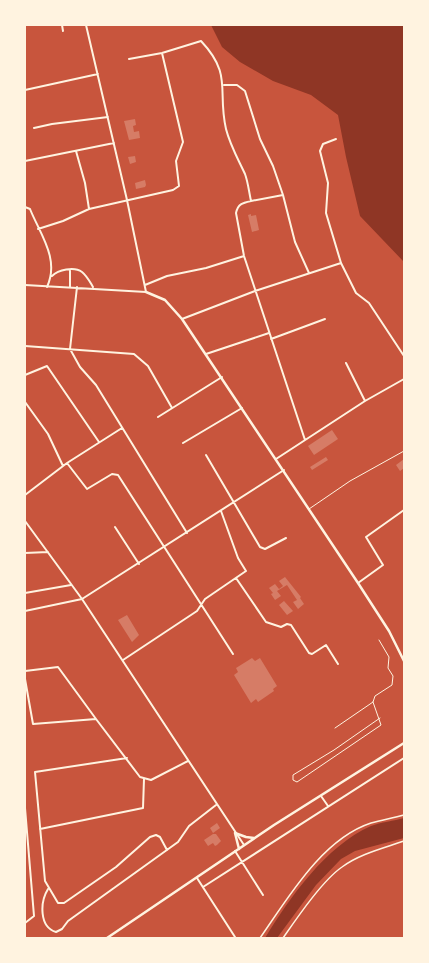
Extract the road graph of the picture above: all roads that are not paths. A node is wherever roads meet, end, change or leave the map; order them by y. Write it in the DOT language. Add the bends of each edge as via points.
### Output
graph roads {
  1 [pos="62,25"];
  2 [pos="86,25"];
  3 [pos="63,31"];
  4 [pos="162,52"];
  5 [pos="129,59"];
  6 [pos="98,74"];
  7 [pos="223,84"];
  8 [pos="25,90"];
  9 [pos="108,117"];
  10 [pos="34,128"];
  11 [pos="336,139"];
  12 [pos="114,143"];
  13 [pos="76,151"];
  14 [pos="25,161"];
  15 [pos="283,196"];
  16 [pos="127,200"];
  17 [pos="251,201"];
  18 [pos="25,207"];
  19 [pos="89,210"];
  20 [pos="38,229"];
  21 [pos="244,256"];
  22 [pos="341,263"];
  23 [pos="70,270"];
  24 [pos="309,273"];
  25 [pos="51,277"];
  26 [pos="25,284"];
  27 [pos="145,284"];
  28 [pos="46,286"];
  29 [pos="70,287"];
  30 [pos="77,287"];
  31 [pos="93,288"];
  32 [pos="255,291"];
  33 [pos="146,292"];
  34 [pos="182,319"];
  35 [pos="325,320"];
  36 [pos="269,333"];
  37 [pos="271,339"];
  38 [pos="25,346"];
  39 [pos="70,349"];
  40 [pos="206,354"];
  41 [pos="404,356"];
  42 [pos="346,363"];
  43 [pos="25,375"];
  44 [pos="222,377"];
  45 [pos="404,379"];
  46 [pos="365,401"];
  47 [pos="25,402"];
  48 [pos="172,408"];
  49 [pos="242,408"];
  50 [pos="158,417"];
  51 [pos="122,428"];
  52 [pos="306,440"];
  53 [pos="99,442"];
  54 [pos="183,443"];
  55 [pos="404,451"];
  56 [pos="206,455"];
  57 [pos="276,459"];
  58 [pos="67,463"];
  59 [pos="64,466"];
  60 [pos="284,470"];
  61 [pos="25,495"];
  62 [pos="234,502"];
  63 [pos="308,509"];
  64 [pos="404,510"];
  65 [pos="221,511"];
  66 [pos="25,521"];
  67 [pos="115,527"];
  68 [pos="187,533"];
  69 [pos="286,538"];
  70 [pos="164,548"];
  71 [pos="48,552"];
  72 [pos="25,553"];
  73 [pos="140,564"];
  74 [pos="236,578"];
  75 [pos="358,583"];
  76 [pos="71,585"];
  77 [pos="25,593"];
  78 [pos="82,599"];
  79 [pos="201,606"];
  80 [pos="25,611"];
  81 [pos="379,640"];
  82 [pos="233,654"];
  83 [pos="123,660"];
  84 [pos="404,661"];
  85 [pos="338,664"];
  86 [pos="25,671"];
  87 [pos="25,679"];
  88 [pos="373,702"];
  89 [pos="380,718"];
  90 [pos="96,719"];
  91 [pos="335,728"];
  92 [pos="404,743"];
  93 [pos="127,758"];
  94 [pos="404,758"];
  95 [pos="188,761"];
  96 [pos="144,779"];
  97 [pos="321,796"];
  98 [pos="216,805"];
  99 [pos="328,806"];
  100 [pos="25,808"];
  101 [pos="404,815"];
  102 [pos="40,830"];
  103 [pos="235,833"];
  104 [pos="254,838"];
  105 [pos="404,841"];
  106 [pos="244,845"];
  107 [pos="239,849"];
  108 [pos="167,850"];
  109 [pos="235,852"];
  110 [pos="242,862"];
  111 [pos="197,878"];
  112 [pos="203,888"];
  113 [pos="48,889"];
  114 [pos="263,895"];
  115 [pos="25,923"];
  116 [pos="235,937"];
  117 [pos="107,938"];
  118 [pos="260,938"];
  119 [pos="283,938"];
  1 -- 3 [label="street"];
  2 -- 6 [label="street"];
  4 -- 5 [label="street"];
  4 -- 7 [label="street" via="201,41 215,58"];
  4 -- 16 [label="street" via="183,142 176,161 179,186 173,190"];
  6 -- 8 [label="street"];
  6 -- 9 [label="street"];
  7 -- 15 [label="street" via="237,85 245,90 260,139"];
  7 -- 17 [label="street" via="226,128 234,153 246,176"];
  9 -- 10 [label="street"];
  9 -- 12 [label="street"];
  11 -- 22 [label="street" via="323,144 320,151 328,183 326,213"];
  12 -- 13 [label="street"];
  12 -- 16 [label="street"];
  13 -- 14 [label="street"];
  13 -- 19 [label="street"];
  15 -- 17 [label="street"];
  15 -- 24 [label="street" via="295,242"];
  16 -- 19 [label="street"];
  16 -- 27 [label="street"];
  17 -- 21 [label="street" via="241,203 237,207 236,219"];
  18 -- 20 [label="street" via="30,209"];
  19 -- 20 [label="street"];
  20 -- 25 [label="street" via="50,254"];
  21 -- 27 [label="street"];
  21 -- 32 [label="street"];
  22 -- 24 [label="street"];
  22 -- 41 [label="street" via="356,293 369,303"];
  23 -- 25 [label="street" via="56,273"];
  23 -- 29 [label="street"];
  23 -- 31 [label="street" via="82,272"];
  24 -- 32 [label="street"];
  25 -- 28 [label="street"];
  26 -- 28 [label="street"];
  27 -- 33 [label="street"];
  28 -- 29 [label="street"];
  29 -- 30 [label="street"];
  30 -- 31 [label="street"];
  30 -- 39 [label="street"];
  31 -- 33 [label="street"];
  32 -- 34 [label="street"];
  32 -- 36 [label="street"];
  33 -- 34 [label="street" via="164,300"];
  34 -- 40 [label="street"];
  35 -- 37 [label="street"];
  36 -- 37 [label="street"];
  36 -- 40 [label="street"];
  37 -- 52 [label="street"];
  38 -- 39 [label="street"];
  39 -- 48 [label="street" via="134,354 148,366"];
  39 -- 51 [label="street"];
  40 -- 44 [label="street"];
  42 -- 46 [label="street"];
  43 -- 53 [label="street" via="46,366 49,368"];
  44 -- 48 [label="street"];
  44 -- 49 [label="street"];
  45 -- 46 [label="street"];
  46 -- 52 [label="street"];
  47 -- 59 [label="street" via="48,434"];
  48 -- 50 [label="street"];
  49 -- 54 [label="street"];
  49 -- 57 [label="street"];
  51 -- 53 [label="street"];
  51 -- 68 [label="street"];
  52 -- 57 [label="street"];
  53 -- 58 [label="street"];
  55 -- 63 [label="lane" via="350,481"];
  56 -- 62 [label="street"];
  57 -- 60 [label="street"];
  58 -- 59 [label="street"];
  58 -- 70 [label="street" via="87,489 112,474 118,475"];
  59 -- 61 [label="street"];
  60 -- 62 [label="street"];
  60 -- 63 [label="street"];
  62 -- 65 [label="street"];
  62 -- 69 [label="street" via="263,549"];
  63 -- 75 [label="street"];
  64 -- 75 [label="street" via="366,537 382,565"];
  65 -- 68 [label="street"];
  65 -- 74 [label="street" via="238,558 246,571"];
  66 -- 71 [label="street"];
  67 -- 73 [label="street"];
  68 -- 70 [label="street"];
  70 -- 73 [label="street"];
  70 -- 79 [label="street"];
  71 -- 72 [label="street"];
  71 -- 76 [label="street"];
  73 -- 78 [label="street"];
  74 -- 79 [label="street" via="206,599"];
  74 -- 85 [label="street" via="266,622 281,627 291,625 309,653 312,654 326,645"];
  75 -- 84 [label="street" via="389,631"];
  76 -- 77 [label="street"];
  76 -- 78 [label="street"];
  78 -- 80 [label="street"];
  78 -- 83 [label="street"];
  79 -- 82 [label="street"];
  79 -- 83 [label="street"];
  81 -- 88 [label="lane" via="389,657 388,668 394,681 375,696"];
  83 -- 95 [label="street"];
  86 -- 90 [label="street" via="58,667"];
  87 -- 90 [label="street" via="31,722 35,724"];
  88 -- 89 [label="lane"];
  88 -- 91 [label="lane"];
  89 -- 89 [label="lane" via="381,725 297,782 293,780 293,775"];
  90 -- 93 [label="street"];
  92 -- 97 [label="street"];
  93 -- 96 [label="street"];
  93 -- 102 [label="street" via="35,772"];
  94 -- 99 [label="street"];
  95 -- 96 [label="street" via="151,780"];
  95 -- 98 [label="street"];
  96 -- 102 [label="street" via="143,808"];
  97 -- 99 [label="street"];
  97 -- 104 [label="street"];
  98 -- 103 [label="street"];
  98 -- 108 [label="street" via="189,826 178,842"];
  99 -- 110 [label="street"];
  100 -- 115 [label="street" via="34,916"];
  101 -- 118 [label="street" via="370,823 325,851"];
  102 -- 113 [label="street"];
  103 -- 104 [label="street"];
  103 -- 106 [label="street"];
  103 -- 107 [label="street"];
  104 -- 106 [label="street"];
  105 -- 119 [label="street" via="341,867 315,895"];
  106 -- 107 [label="street"];
  107 -- 109 [label="street"];
  108 -- 113 [label="street" via="160,837 150,837 116,866 64,903 58,903"];
  108 -- 113 [label="street" via="56,932 46,925 42,901"];
  109 -- 110 [label="street"];
  109 -- 111 [label="street"];
  110 -- 112 [label="street"];
  110 -- 114 [label="street"];
  111 -- 112 [label="street"];
  111 -- 117 [label="street"];
  112 -- 116 [label="street"];
}
